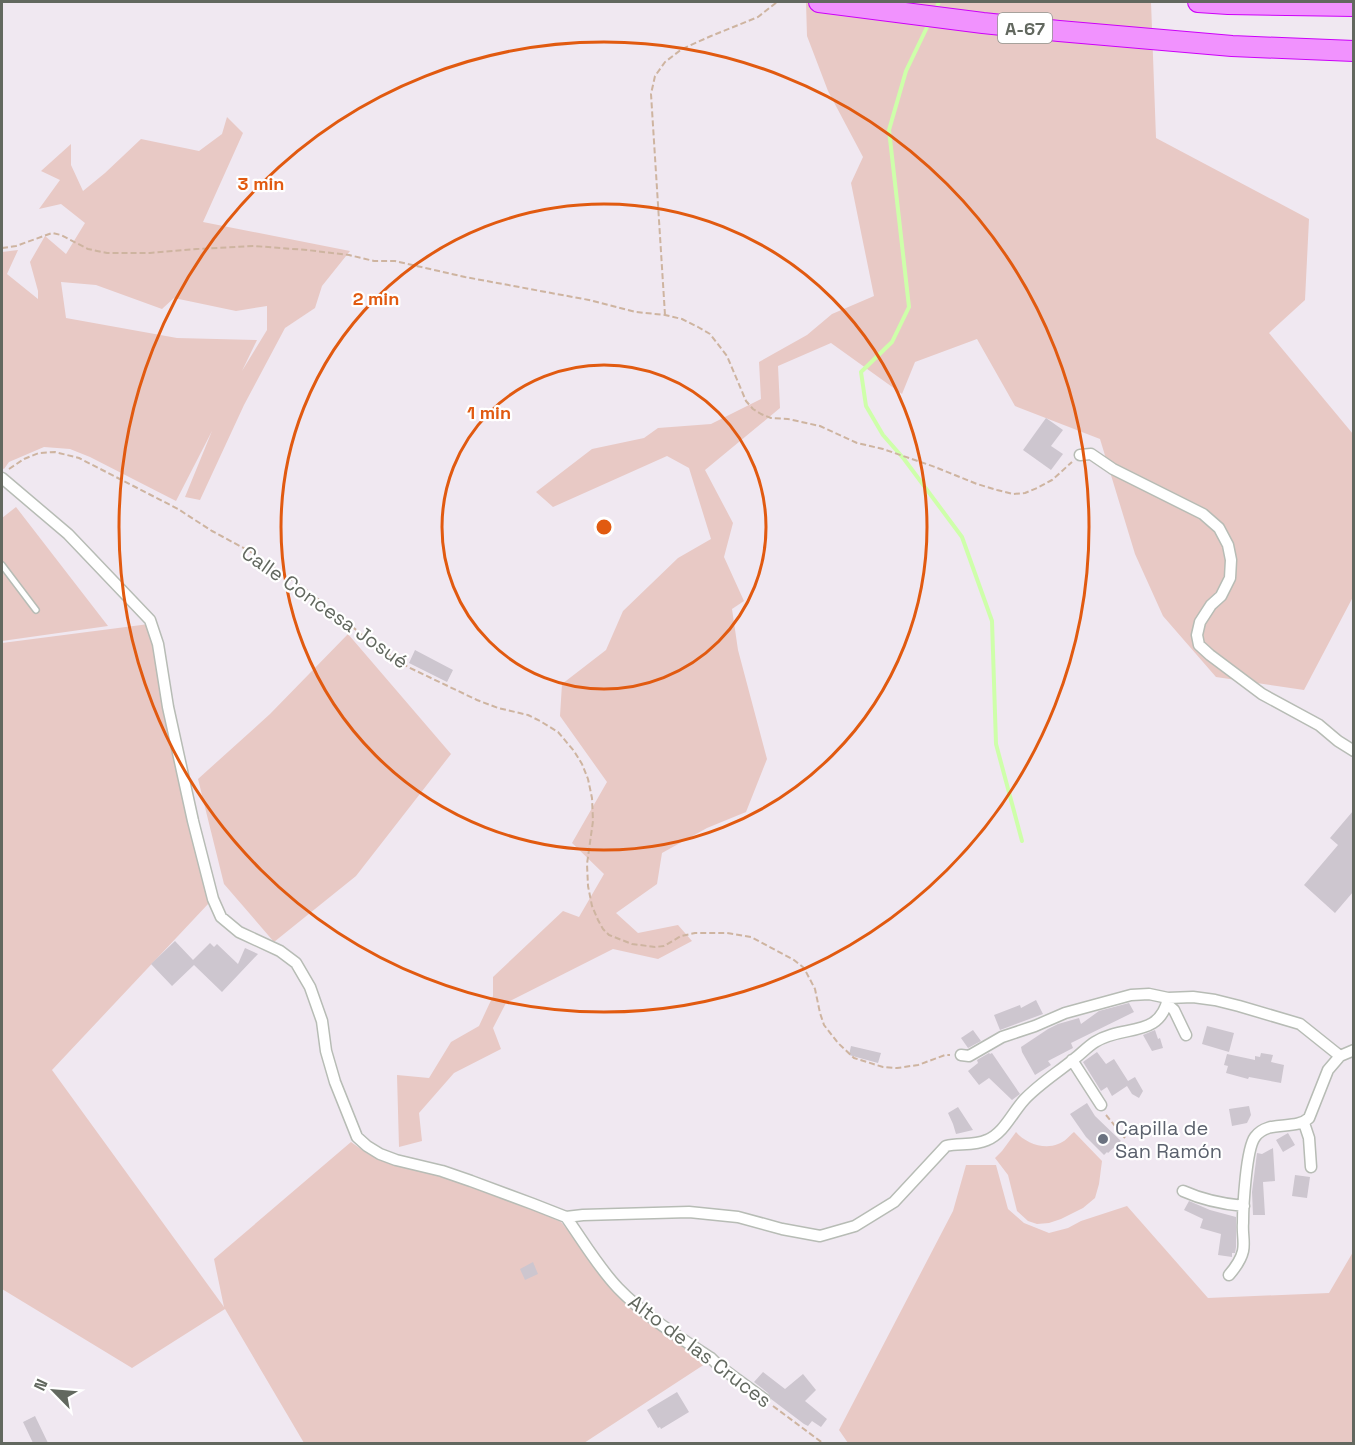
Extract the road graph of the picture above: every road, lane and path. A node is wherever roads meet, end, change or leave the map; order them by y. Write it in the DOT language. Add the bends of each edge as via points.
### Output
graph roads {
  1 [pos="777,2"];
  2 [pos="819,2"];
  3 [pos="1198,2"];
  4 [pos="1353,6"];
  5 [pos="1353,51"];
  6 [pos="2,248"];
  7 [pos="665,315"];
  8 [pos="1080,454"];
  9 [pos="9,469"];
  10 [pos="2,478"];
  11 [pos="2,565"];
  12 [pos="36,610"];
  13 [pos="1353,751"];
  14 [pos="1167,1001"];
  15 [pos="1186,1035"];
  16 [pos="1353,1050"];
  17 [pos="961,1055"];
  18 [pos="1340,1056"];
  19 [pos="1072,1060"];
  20 [pos="1101,1105"];
  21 [pos="1304,1123"];
  22 [pos="1125,1138"];
  23 [pos="1311,1167"];
  24 [pos="1183,1191"];
  25 [pos="1244,1206"];
  26 [pos="566,1217"];
  27 [pos="1230,1275"];
  28 [pos="764,1400"];
  29 [pos="824,1443"];
  1 -- 7 [label="path" via="758,17 682,49 655,76 651,94"];
  2 -- 5 [label="highway, A-67" via="994,24 1232,46"];
  3 -- 4 [label="highway"];
  6 -- 7 [label="path" via="52,232 106,254 254,246 349,255"];
  7 -- 8 [label="path" via="710,334 727,356 746,401 771,418 820,426 857,443 1013,494 1025,493 1052,480"];
  8 -- 13 [label="street" via="1091,454 1113,469 1203,513 1219,528 1228,545 1230,578 1200,622 1199,645 1262,694 1319,725"];
  9 -- 17 [label="path, Calle Concesa Josué" via="39,453 79,458 251,552 408,667 477,700 528,715 558,732 574,751 588,779 593,821 588,886 592,906 609,935 632,945 655,947 695,933 751,937 804,968 824,1025 854,1058 897,1068 945,1054"];
  10 -- 26 [label="street" via="68,534 150,620 213,899 221,917 239,932 296,963 322,1021 335,1082 357,1137 380,1154 442,1171"];
  11 -- 12 [label="lane"];
  14 -- 15 [label="street"];
  14 -- 17 [label="street" via="1149,994 1131,995 1065,1013 1002,1037 969,1056"];
  14 -- 18 [label="street" via="1193,997 1215,1000 1300,1024"];
  14 -- 19 [label="street" via="1164,1012 1152,1025 1108,1035"];
  16 -- 18 [label="street"];
  18 -- 21 [label="street" via="1328,1070"];
  19 -- 20 [label="street"];
  19 -- 26 [label="street" via="1029,1095 1002,1130 978,1143 946,1146 894,1202 855,1226 820,1236 738,1217 689,1212"];
  20 -- 22 [label="path" via="1106,1117"];
  21 -- 23 [label="street"];
  21 -- 25 [label="street" via="1269,1128 1255,1136 1248,1153"];
  24 -- 25 [label="street" via="1207,1200"];
  25 -- 27 [label="street" via="1243,1253"];
  26 -- 28 [label="street, Alto de las Cruces" via="601,1267 636,1305"];
  28 -- 29 [label="path, Alto de las Cruces"];
}
